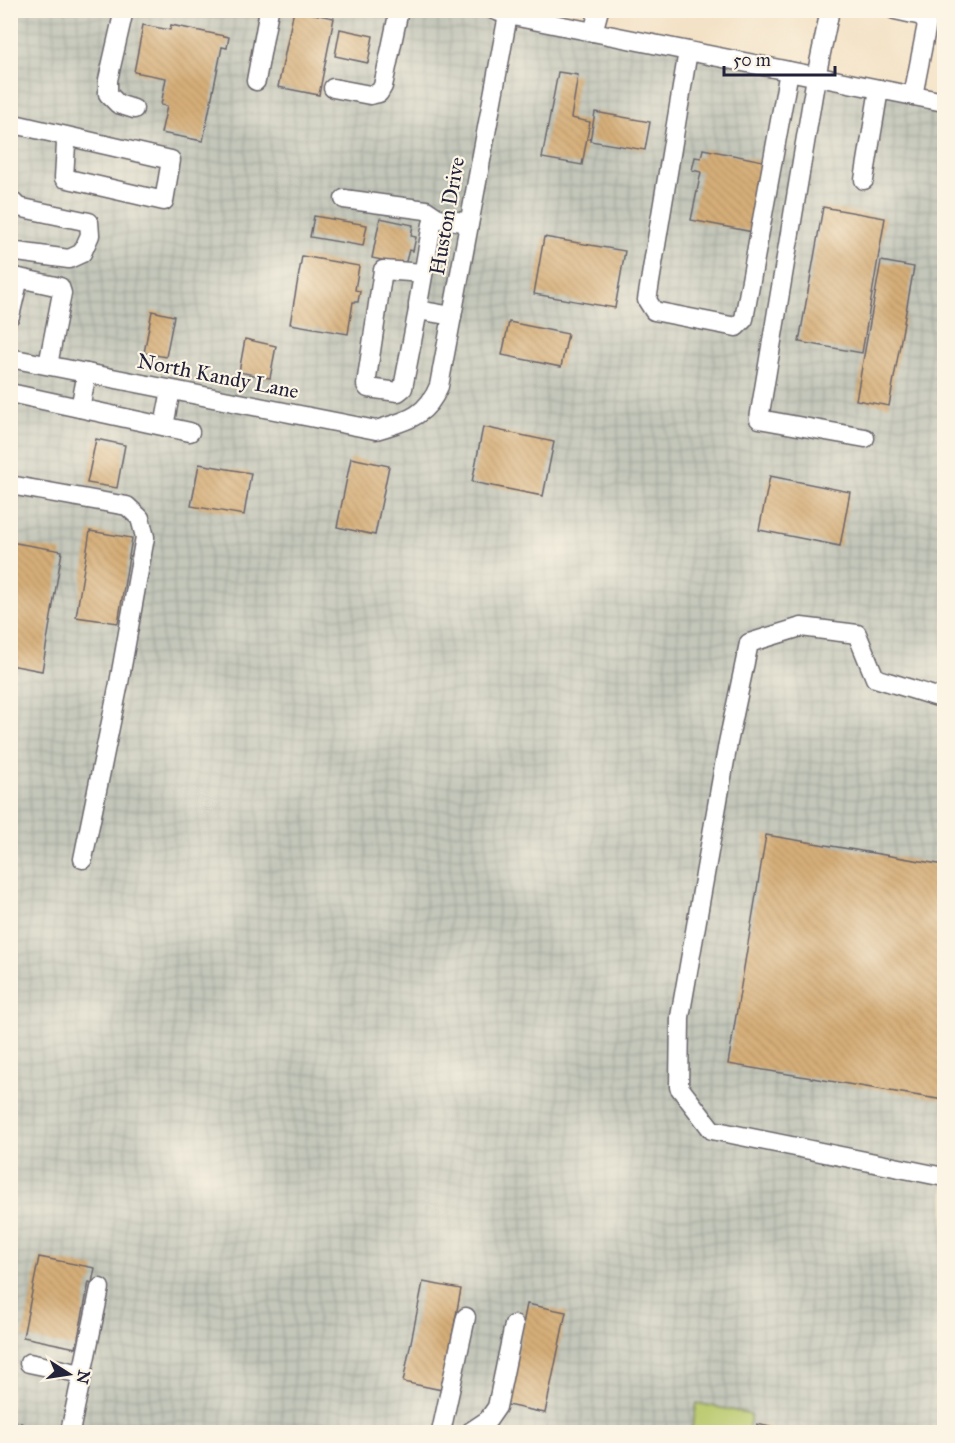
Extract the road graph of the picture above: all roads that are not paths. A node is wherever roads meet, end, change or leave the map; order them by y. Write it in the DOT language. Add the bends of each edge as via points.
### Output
graph roads {
  1 [pos="124,10"];
  2 [pos="269,10"];
  3 [pos="399,10"];
  4 [pos="599,10"];
  5 [pos="830,10"];
  6 [pos="895,10"];
  7 [pos="501,13"];
  8 [pos="924,13"];
  9 [pos="593,32"];
  10 [pos="688,51"];
  11 [pos="789,71"];
  12 [pos="816,77"];
  13 [pos="256,81"];
  14 [pos="333,88"];
  15 [pos="879,89"];
  16 [pos="913,96"];
  17 [pos="945,102"];
  18 [pos="134,109"];
  19 [pos="10,123"];
  20 [pos="64,136"];
  21 [pos="864,180"];
  22 [pos="344,199"];
  23 [pos="10,200"];
  24 [pos="438,218"];
  25 [pos="469,223"];
  26 [pos="10,250"];
  27 [pos="423,273"];
  28 [pos="15,277"];
  29 [pos="418,310"];
  30 [pos="10,316"];
  31 [pos="452,316"];
  32 [pos="10,358"];
  33 [pos="48,365"];
  34 [pos="87,373"];
  35 [pos="171,390"];
  36 [pos="10,393"];
  37 [pos="80,408"];
  38 [pos="415,418"];
  39 [pos="164,426"];
  40 [pos="190,432"];
  41 [pos="865,438"];
  42 [pos="10,485"];
  43 [pos="945,699"];
  44 [pos="83,859"];
  45 [pos="945,1177"];
  46 [pos="100,1288"];
  47 [pos="466,1317"];
  48 [pos="513,1325"];
  49 [pos="29,1364"];
  50 [pos="82,1374"];
  51 [pos="10,1431"];
  52 [pos="17,1432"];
  53 [pos="70,1432"];
  54 [pos="441,1432"];
  55 [pos="470,1432"];
  1 -- 18 [label="street" via="108,94 118,104"];
  2 -- 13 [label="street"];
  3 -- 14 [label="street" via="379,93"];
  4 -- 9 [label="street"];
  5 -- 12 [label="street"];
  6 -- 8 [label="street"];
  7 -- 9 [label="street"];
  7 -- 25 [label="street, Huston Drive"];
  8 -- 16 [label="street" via="927,24"];
  9 -- 10 [label="street"];
  10 -- 11 [label="street"];
  10 -- 11 [label="street" via="648,300 654,311 736,327 744,319"];
  11 -- 12 [label="street"];
  12 -- 15 [label="street"];
  12 -- 41 [label="street" via="759,419"];
  15 -- 16 [label="street"];
  15 -- 21 [label="street"];
  16 -- 17 [label="street"];
  19 -- 20 [label="street"];
  20 -- 20 [label="street" via="64,178 164,201 171,160"];
  22 -- 24 [label="street" via="426,210"];
  23 -- 26 [label="street" via="18,207 89,222 90,236 82,253 69,260"];
  24 -- 25 [label="street"];
  24 -- 27 [label="street" via="432,224"];
  25 -- 31 [label="street, Huston Drive"];
  27 -- 29 [label="street"];
  27 -- 29 [label="street" via="383,270 368,388 398,392 403,388"];
  28 -- 30 [label="street"];
  28 -- 33 [label="street" via="60,287"];
  29 -- 31 [label="street"];
  31 -- 38 [label="street, Huston Drive" via="439,386 434,399"];
  32 -- 33 [label="street, North Kandy Lane"];
  33 -- 34 [label="street, North Kandy Lane"];
  34 -- 35 [label="street, North Kandy Lane"];
  34 -- 37 [label="street"];
  35 -- 38 [label="street, North Kandy Lane" via="376,430"];
  35 -- 39 [label="street"];
  36 -- 37 [label="street"];
  37 -- 39 [label="street"];
  39 -- 40 [label="street"];
  42 -- 44 [label="street" via="127,506 140,518 145,537"];
  43 -- 45 [label="street" via="875,678 857,634 801,627 749,643 680,1017 679,1075 679,1087 712,1130"];
  46 -- 50 [label="street"];
  47 -- 54 [label="street"];
  48 -- 55 [label="street" via="496,1407 488,1420"];
  49 -- 50 [label="street"];
  50 -- 53 [label="street"];
  51 -- 52 [label="street"];
}
